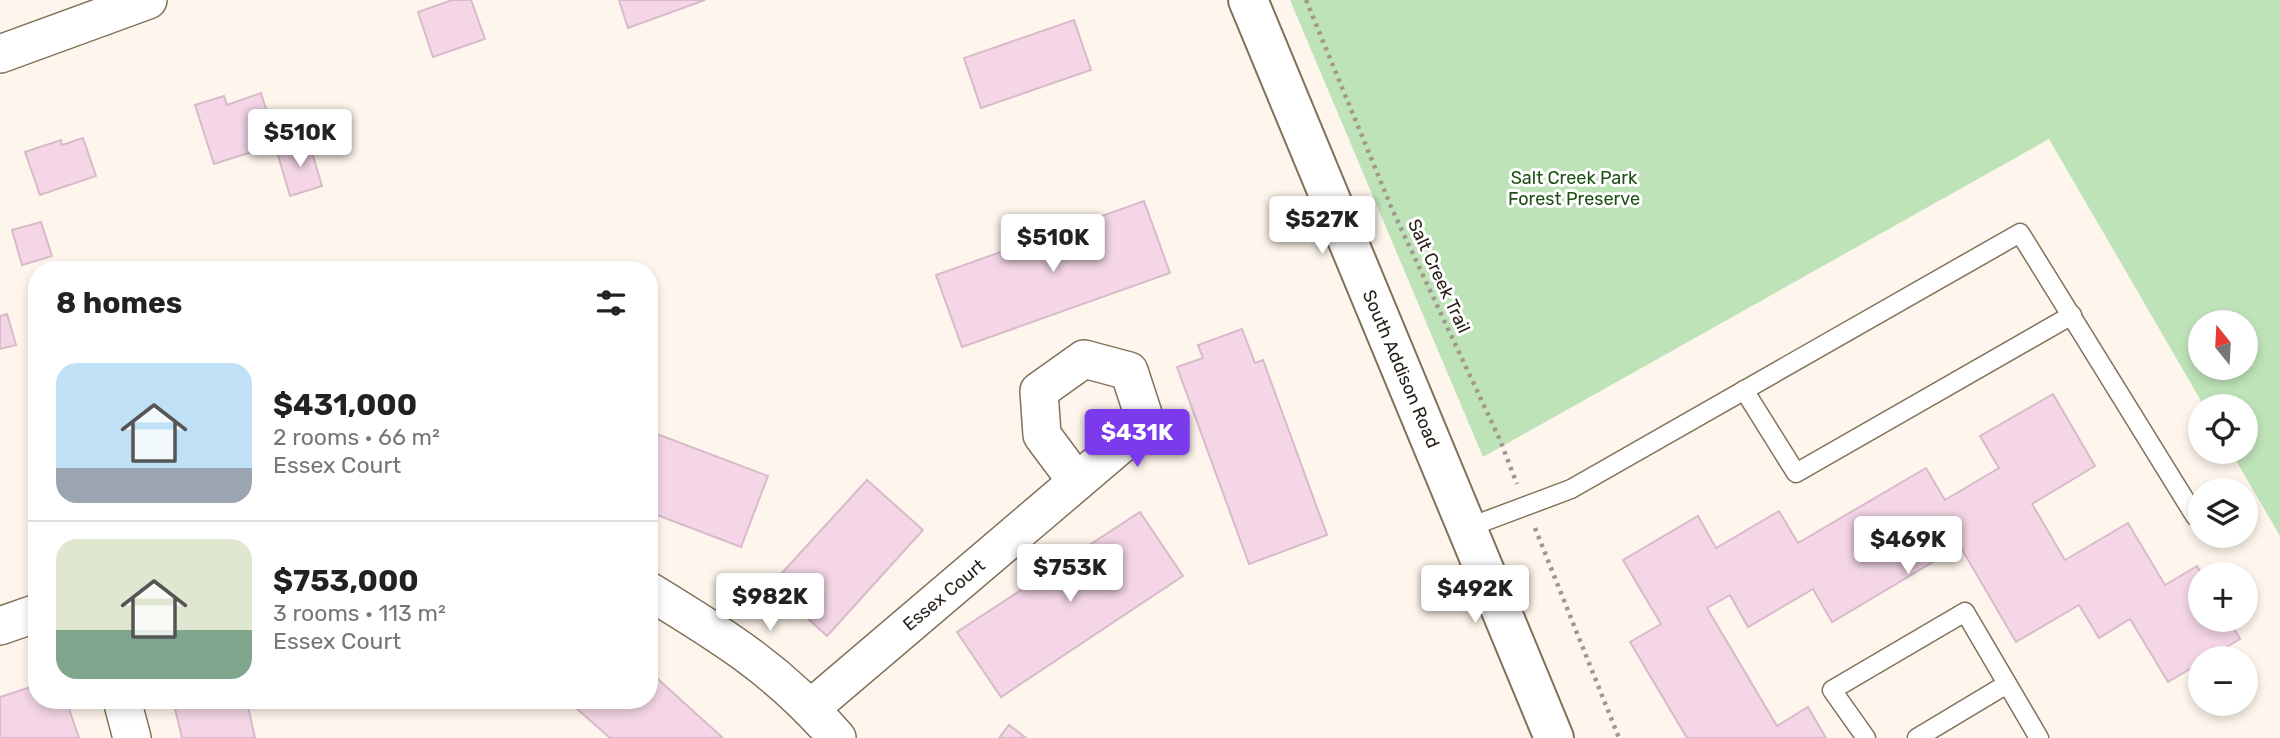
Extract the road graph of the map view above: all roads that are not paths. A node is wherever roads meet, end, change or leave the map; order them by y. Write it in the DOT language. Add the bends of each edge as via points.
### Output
graph roads {
  1 [pos="148,0"];
  2 [pos="1248,0"];
  3 [pos="0,54"];
  4 [pos="2072,316"];
  5 [pos="1744,390"];
  6 [pos="1077,482"];
  7 [pos="2188,505"];
  8 [pos="1467,528"];
  9 [pos="658,597"];
  10 [pos="28,615"];
  11 [pos="0,626"];
  12 [pos="2007,684"];
  13 [pos="811,708"];
  14 [pos="124,709"];
  15 [pos="132,738"];
  16 [pos="837,738"];
  17 [pos="1555,738"];
  18 [pos="1866,738"];
  19 [pos="1917,738"];
  20 [pos="2039,738"];
  1 -- 3 [label="street"];
  2 -- 8 [label="street, South Addison Road"];
  4 -- 5 [label="lane" via="1796,473"];
  4 -- 5 [label="lane" via="2020,233"];
  4 -- 7 [label="lane"];
  5 -- 8 [label="lane" via="1571,489"];
  6 -- 13 [label="street, Essex Court"];
  8 -- 17 [label="street, South Addison Road"];
  9 -- 13 [label="street" via="741,648"];
  10 -- 11 [label="street"];
  12 -- 18 [label="lane" via="1965,612 1832,690"];
  12 -- 19 [label="lane"];
  12 -- 20 [label="lane"];
  13 -- 16 [label="street"];
  14 -- 15 [label="street"];
}
